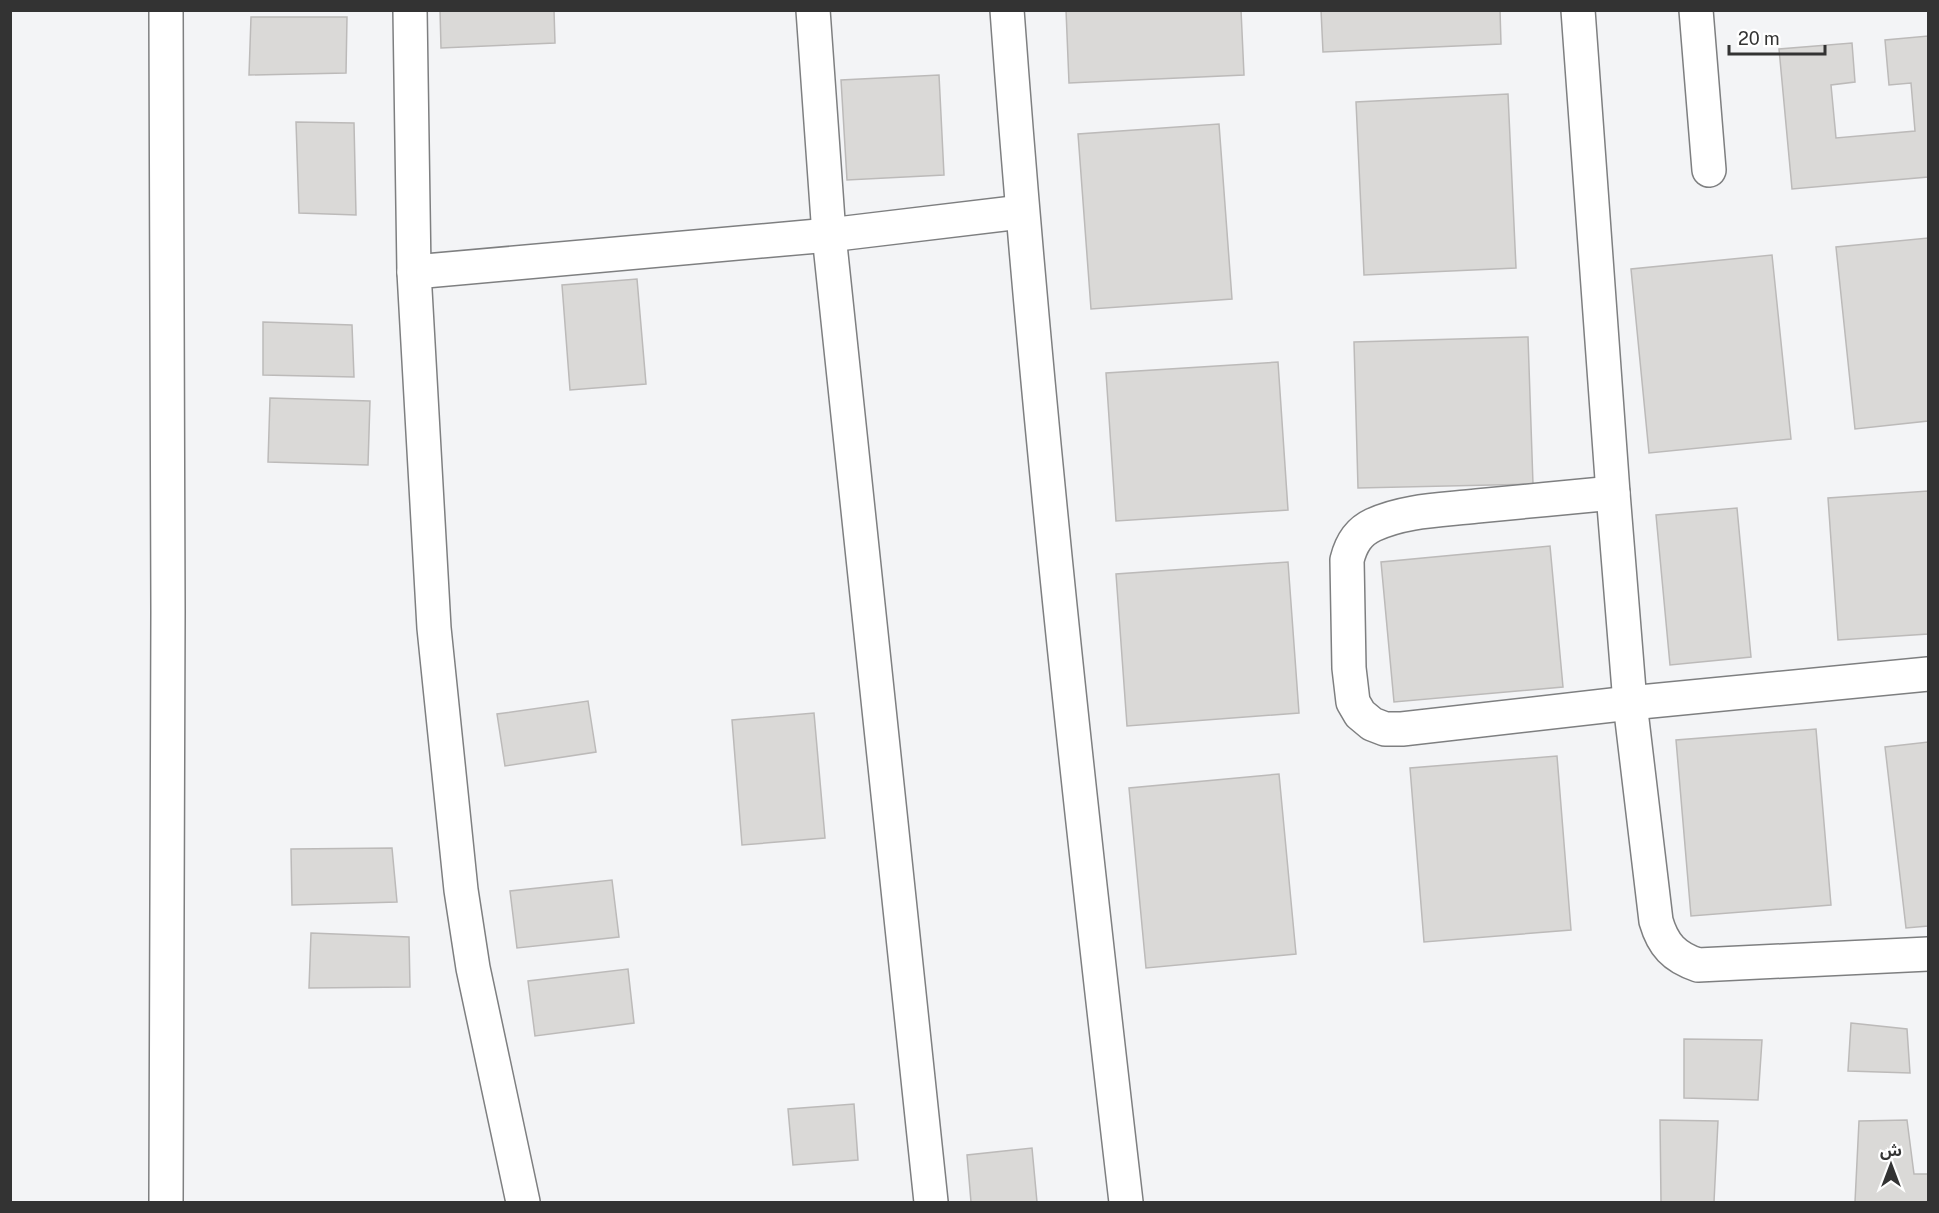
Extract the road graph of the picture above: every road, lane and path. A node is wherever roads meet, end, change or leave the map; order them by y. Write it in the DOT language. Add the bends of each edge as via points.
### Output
graph roads {
  1 [pos="166,10"];
  2 [pos="410,10"];
  3 [pos="813,10"];
  4 [pos="1007,10"];
  5 [pos="1578,10"];
  6 [pos="1696,10"];
  7 [pos="1709,170"];
  8 [pos="1022,212"];
  9 [pos="829,235"];
  10 [pos="414,272"];
  11 [pos="1613,493"];
  12 [pos="1929,674"];
  13 [pos="1630,703"];
  14 [pos="1929,954"];
  15 [pos="166,1203"];
  16 [pos="524,1203"];
  17 [pos="931,1203"];
  18 [pos="1126,1203"];
  1 -- 15 [label="street"];
  2 -- 10 [label="street"];
  3 -- 9 [label="street"];
  4 -- 8 [label="street"];
  5 -- 11 [label="street"];
  6 -- 7 [label="street"];
  8 -- 9 [label="street"];
  8 -- 18 [label="street" via="1083,835"];
  9 -- 10 [label="street"];
  9 -- 17 [label="street"];
  10 -- 16 [label="street" via="434,628 461,890 473,968"];
  11 -- 13 [label="street"];
  11 -- 13 [label="street" via="1423,512 1371,526 1357,536 1347,560 1349,668 1353,702 1360,714 1385,729"];
  12 -- 13 [label="street"];
  13 -- 14 [label="street" via="1656,921 1667,947 1685,961 1705,966"];
}
